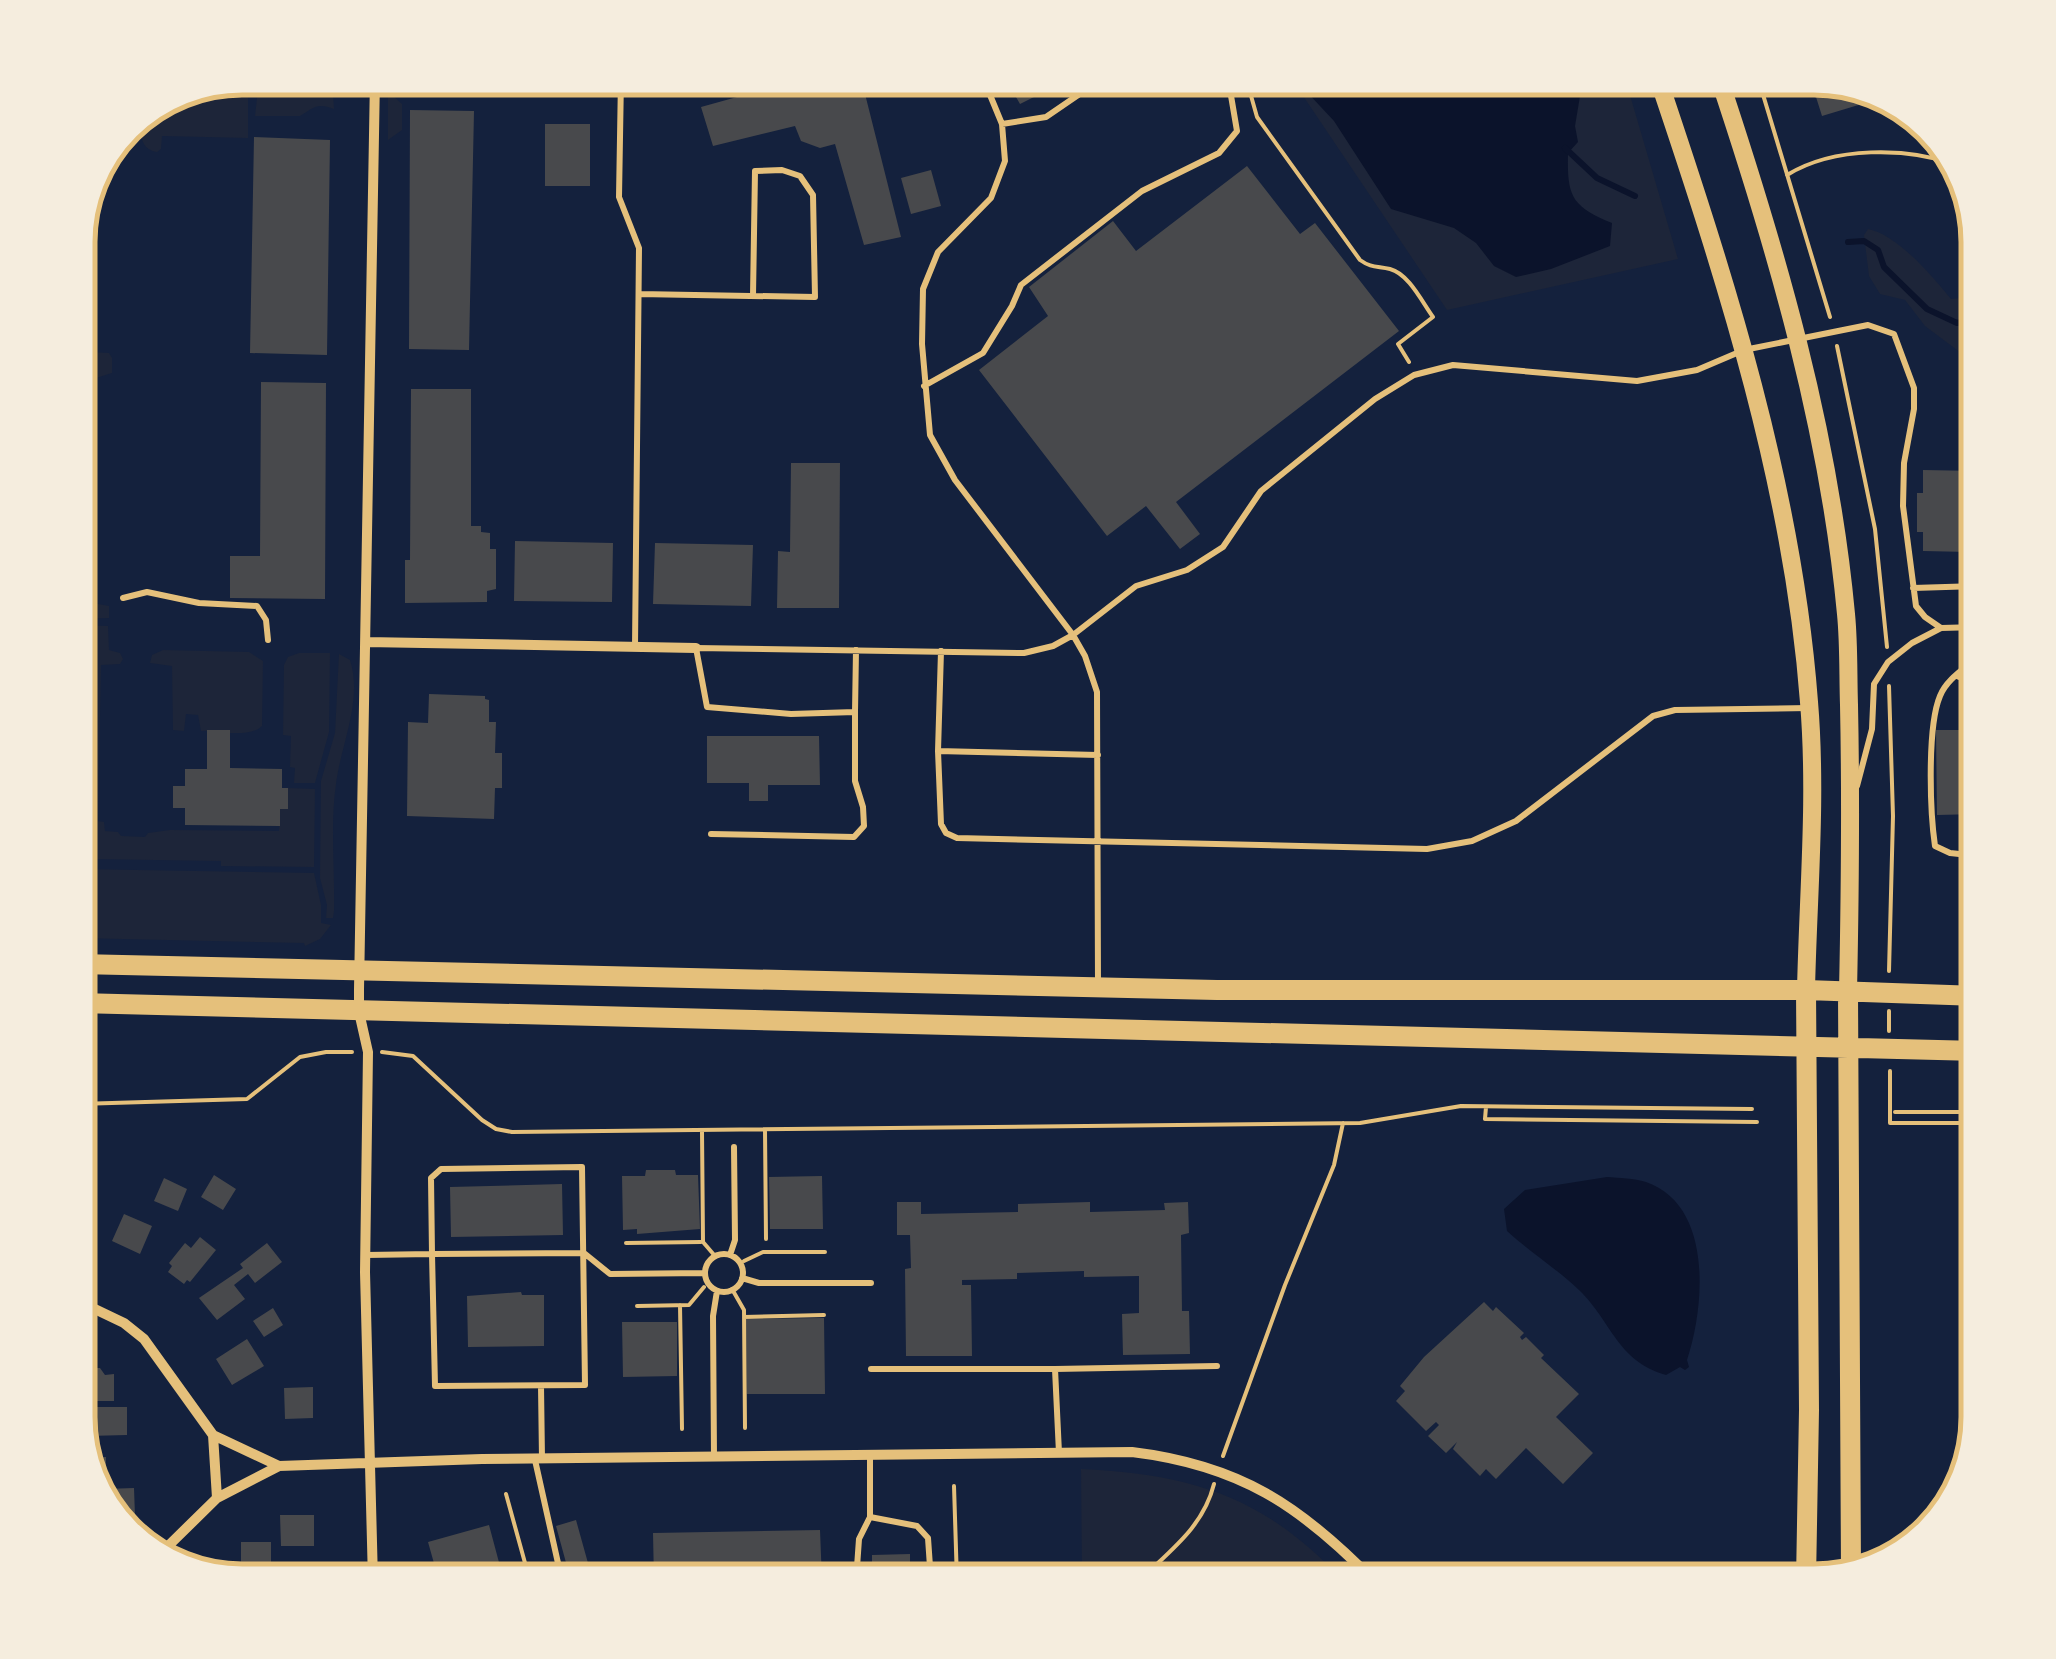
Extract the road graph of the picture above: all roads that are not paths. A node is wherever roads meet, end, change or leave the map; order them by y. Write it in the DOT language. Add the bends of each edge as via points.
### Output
graph roads {
  1 [pos="375,95"];
  2 [pos="621,95"];
  3 [pos="990,95"];
  4 [pos="1078,95"];
  5 [pos="1231,95"];
  6 [pos="1663,95"];
  7 [pos="1724,95"];
  8 [pos="1002,124"];
  9 [pos="639,294"];
  10 [pos="752,296"];
  11 [pos="1796,340"];
  12 [pos="1744,350"];
  13 [pos="924,386"];
  14 [pos="1961,587"];
  15 [pos="1913,588"];
  16 [pos="124,598"];
  17 [pos="1961,627"];
  18 [pos="1941,628"];
  19 [pos="1073,635"];
  20 [pos="268,640"];
  21 [pos="366,642"];
  22 [pos="635,646"];
  23 [pos="696,648"];
  24 [pos="856,650"];
  25 [pos="941,651"];
  26 [pos="1961,671"];
  27 [pos="1956,675"];
  28 [pos="1961,677"];
  29 [pos="1810,708"];
  30 [pos="855,712"];
  31 [pos="938,751"];
  32 [pos="1098,755"];
  33 [pos="1851,807"];
  34 [pos="711,834"];
  35 [pos="1098,842"];
  36 [pos="1961,854"];
  37 [pos="95,964"];
  38 [pos="360,970"];
  39 [pos="1098,987"];
  40 [pos="1806,990"];
  41 [pos="1848,992"];
  42 [pos="1961,996"];
  43 [pos="95,1004"];
  44 [pos="359,1012"];
  45 [pos="1806,1046"];
  46 [pos="1850,1048"];
  47 [pos="1961,1051"];
  48 [pos="734,1147"];
  49 [pos="584,1253"];
  50 [pos="432,1254"];
  51 [pos="366,1255"];
  52 [pos="730,1256"];
  53 [pos="705,1273"];
  54 [pos="742,1278"];
  55 [pos="871,1282"];
  56 [pos="717,1291"];
  57 [pos="95,1309"];
  58 [pos="1218,1366"];
  59 [pos="871,1369"];
  60 [pos="1055,1369"];
  61 [pos="541,1386"];
  62 [pos="213,1435"];
  63 [pos="1059,1453"];
  64 [pos="714,1456"];
  65 [pos="870,1456"];
  66 [pos="538,1460"];
  67 [pos="369,1462"];
  68 [pos="279,1466"];
  69 [pos="217,1498"];
  70 [pos="870,1517"];
  71 [pos="169,1545"];
  72 [pos="1852,1559"];
  73 [pos="372,1564"];
  74 [pos="558,1564"];
  75 [pos="857,1564"];
  76 [pos="930,1564"];
  77 [pos="1355,1564"];
  78 [pos="1806,1564"];
  1 -- 21 [label="street"];
  2 -- 9 [label="lane" via="619,198 639,248"];
  3 -- 8 [label="lane"];
  4 -- 8 [label="lane" via="1046,117"];
  5 -- 13 [label="lane" via="1237,130 1219,152 1142,192 1021,285 983,353"];
  6 -- 12 [label="main road"];
  7 -- 11 [label="main road"];
  8 -- 13 [label="lane" via="1005,160 991,198 938,252 924,289"];
  9 -- 10 [label="lane"];
  9 -- 22 [label="lane"];
  10 -- 10 [label="lane" via="816,296 813,195 800,176 782,170 754,171"];
  11 -- 12 [label="lane"];
  11 -- 15 [label="lane" via="1868,324 1894,334 1914,388 1902,506"];
  11 -- 33 [label="main road" via="1842,581"];
  12 -- 19 [label="lane" via="1696,370 1637,381 1454,365 1416,374 1261,491 1223,548 1187,570 1136,586"];
  12 -- 29 [label="main road" via="1784,526"];
  13 -- 19 [label="lane" via="930,435 955,480"];
  14 -- 15 [label="lane"];
  15 -- 18 [label="lane" via="1916,606"];
  16 -- 20 [label="lane" via="147,592 257,606"];
  17 -- 18 [label="lane"];
  18 -- 33 [label="lane" via="1888,662 1874,684 1872,729"];
  19 -- 25 [label="lane" via="1024,653"];
  19 -- 32 [label="lane" via="1096,692"];
  21 -- 22 [label="street"];
  21 -- 38 [label="street"];
  22 -- 23 [label="street"];
  23 -- 24 [label="lane"];
  23 -- 30 [label="lane" via="706,707"];
  24 -- 25 [label="lane"];
  24 -- 30 [label="lane"];
  25 -- 31 [label="lane"];
  26 -- 27 [label="lane"];
  27 -- 28 [label="lane"];
  27 -- 36 [label="lane" via="1941,692 1932,731 1933,832 1936,846"];
  29 -- 35 [label="lane" via="1654,716 1516,821 1472,841 1427,849"];
  29 -- 40 [label="main road"];
  30 -- 34 [label="lane" via="855,782 864,826 854,837"];
  31 -- 32 [label="lane"];
  31 -- 35 [label="lane" via="946,833"];
  32 -- 35 [label="lane"];
  33 -- 41 [label="main road"];
  35 -- 39 [label="lane"];
  37 -- 38 [label="main road"];
  38 -- 39 [label="main road"];
  38 -- 44 [label="street"];
  39 -- 40 [label="main road"];
  40 -- 41 [label="main road"];
  40 -- 45 [label="main road"];
  41 -- 42 [label="main road"];
  41 -- 46 [label="main road"];
  43 -- 44 [label="main road"];
  44 -- 45 [label="main road"];
  44 -- 51 [label="street" via="368,1052"];
  45 -- 46 [label="main road"];
  45 -- 78 [label="main road"];
  46 -- 47 [label="main road"];
  46 -- 72 [label="main road"];
  48 -- 52 [label="lane"];
  49 -- 50 [label="lane"];
  49 -- 50 [label="lane" via="582,1167 440,1169 432,1178"];
  49 -- 53 [label="lane" via="610,1274"];
  49 -- 61 [label="lane" via="585,1385"];
  50 -- 51 [label="lane"];
  50 -- 61 [label="lane" via="435,1386"];
  51 -- 67 [label="street"];
  52 -- 53 [label="lane" via="714,1256"];
  52 -- 54 [label="lane"];
  53 -- 56 [label="lane"];
  54 -- 55 [label="lane"];
  54 -- 56 [label="lane" via="732,1290"];
  56 -- 64 [label="lane"];
  57 -- 62 [label="street" via="144,1340"];
  58 -- 60 [label="lane"];
  59 -- 60 [label="lane"];
  60 -- 63 [label="lane"];
  61 -- 66 [label="lane"];
  62 -- 68 [label="street"];
  62 -- 69 [label="street"];
  63 -- 65 [label="street"];
  63 -- 77 [label="street" via="1132,1452 1218,1471 1268,1492"];
  64 -- 65 [label="street"];
  64 -- 66 [label="street"];
  65 -- 70 [label="lane"];
  66 -- 67 [label="street"];
  66 -- 74 [label="lane"];
  67 -- 68 [label="street"];
  67 -- 73 [label="street"];
  68 -- 69 [label="street"];
  69 -- 71 [label="street"];
  70 -- 75 [label="lane"];
  70 -- 76 [label="lane" via="917,1526 928,1538"];
}
